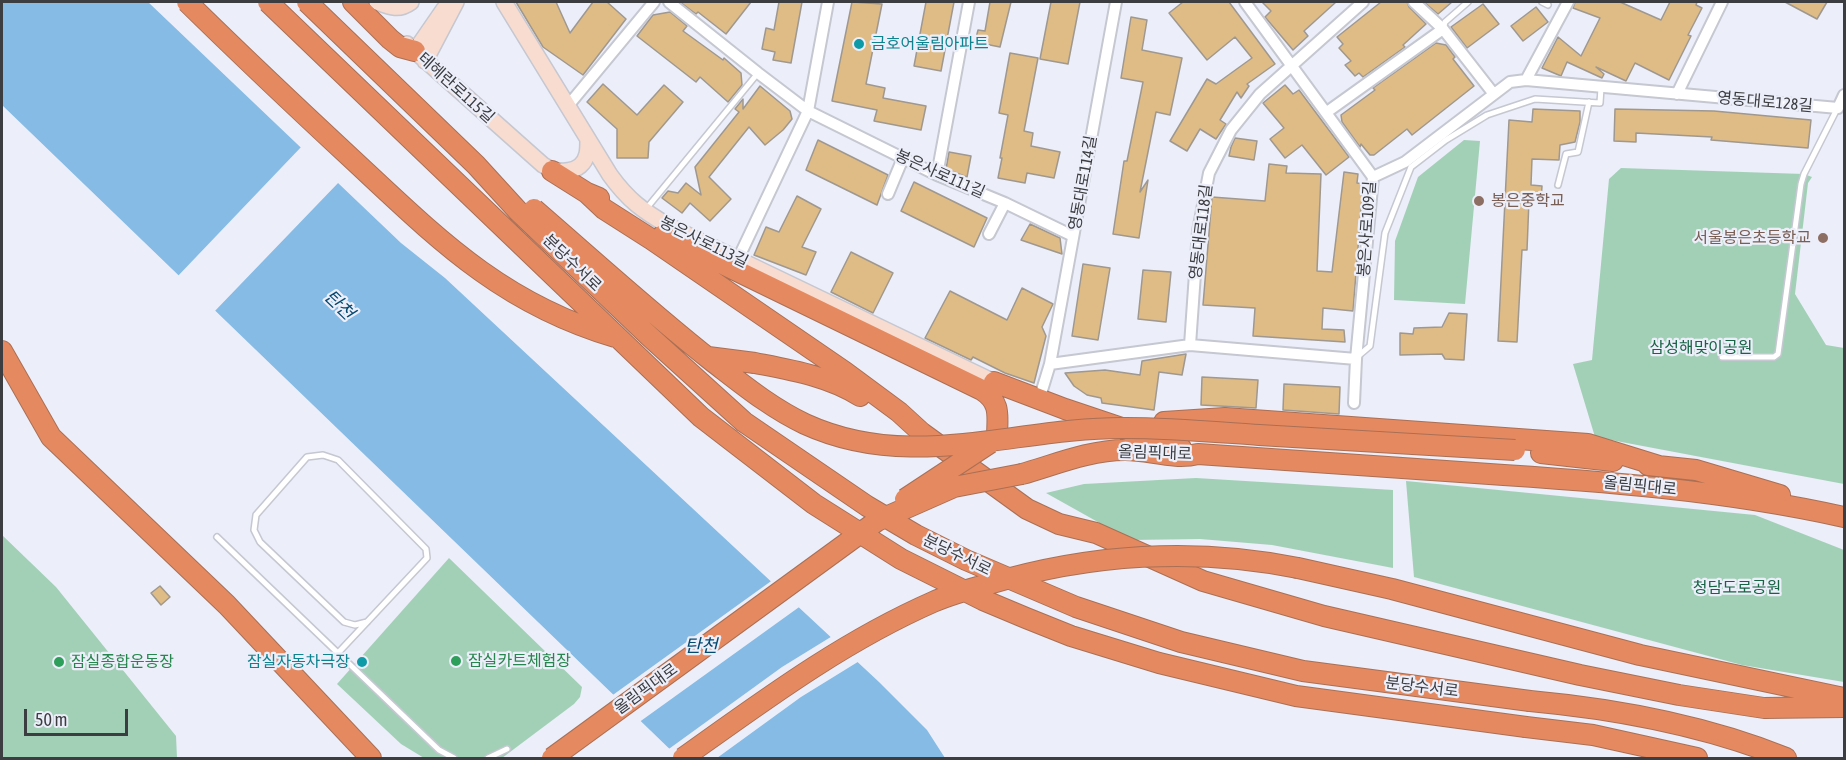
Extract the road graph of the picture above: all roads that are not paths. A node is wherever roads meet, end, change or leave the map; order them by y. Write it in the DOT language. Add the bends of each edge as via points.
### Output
graph roads {
  1 [pos="187,2"];
  2 [pos="267,2"];
  3 [pos="308,2"];
  4 [pos="353,2"];
  5 [pos="364,2"];
  6 [pos="377,2"];
  7 [pos="411,2"];
  8 [pos="449,2"];
  9 [pos="456,2"];
  10 [pos="504,2"];
  11 [pos="654,2"];
  12 [pos="669,2"];
  13 [pos="828,2"];
  14 [pos="969,2"];
  15 [pos="1116,2"];
  16 [pos="1245,2"];
  17 [pos="1363,2"];
  18 [pos="1414,2"];
  19 [pos="1468,2"];
  20 [pos="1568,2"];
  21 [pos="1722,2"];
  22 [pos="1443,29"];
  23 [pos="420,56"];
  24 [pos="1291,65"];
  25 [pos="758,73"];
  26 [pos="1526,80"];
  27 [pos="1601,88"];
  28 [pos="1493,93"];
  29 [pos="1677,94"];
  30 [pos="1845,95"];
  31 [pos="1589,102"];
  32 [pos="567,107"];
  33 [pos="1838,108"];
  34 [pos="808,111"];
  35 [pos="1327,112"];
  36 [pos="588,140"];
  37 [pos="903,158"];
  38 [pos="476,165"];
  39 [pos="552,171"];
  40 [pos="938,175"];
  41 [pos="1373,177"];
  42 [pos="1558,185"];
  43 [pos="587,193"];
  44 [pos="888,195"];
  45 [pos="1005,203"];
  46 [pos="644,212"];
  47 [pos="989,234"];
  48 [pos="1073,236"];
  49 [pos="738,260"];
  50 [pos="1190,345"];
  51 [pos="2,351"];
  52 [pos="1722,357"];
  53 [pos="1356,359"];
  54 [pos="1050,364"];
  55 [pos="994,382"];
  56 [pos="1039,400"];
  57 [pos="1354,403"];
  58 [pos="1117,426"];
  59 [pos="922,433"];
  60 [pos="1198,454"];
  61 [pos="1659,466"];
  62 [pos="1845,517"];
  63 [pos="877,521"];
  64 [pos="217,537"];
  65 [pos="367,622"];
  66 [pos="338,653"];
  67 [pos="1845,698"];
  68 [pos="1845,707"];
  69 [pos="507,749"];
  70 [pos="371,759"];
  71 [pos="454,759"];
  72 [pos="488,759"];
  73 [pos="552,759"];
  74 [pos="683,759"];
  75 [pos="1698,759"];
  76 [pos="1786,759"];
  1 -- 59 [label="highway, bridge" via="451,250 502,287 561,319 630,342 755,363 835,383 893,420"];
  2 -- 75 [label="highway, 분당수서로, bridge" via="702,417 814,504 920,569 1071,636 1246,685 1338,703 1593,735"];
  3 -- 38 [label="highway, 분당수서로, bridge"];
  4 -- 23 [label="highway" via="390,39"];
  5 -- 23 [label="street, 테헤란로115길"];
  6 -- 7 [label="street" via="394,9"];
  8 -- 23 [label="street"];
  9 -- 23 [label="street"];
  10 -- 32 [label="street, 봉은사로113길"];
  11 -- 32 [label="street"];
  12 -- 25 [label="street, 봉은사로111길"];
  13 -- 34 [label="street"];
  14 -- 40 [label="street"];
  15 -- 48 [label="street, 영동대로114길"];
  16 -- 24 [label="street, 봉은사로109길"];
  17 -- 24 [label="street, 영동대로118길"];
  18 -- 22 [label="street"];
  19 -- 22 [label="lane" via="1445,22"];
  20 -- 26 [label="street"];
  21 -- 29 [label="street"];
  22 -- 28 [label="street"];
  22 -- 35 [label="street"];
  23 -- 39 [label="street, 테헤란로115길"];
  24 -- 35 [label="street, 봉은사로109길"];
  24 -- 50 [label="street, 영동대로118길" via="1260,94 1231,130 1209,173 1198,231"];
  25 -- 34 [label="street, 봉은사로111길"];
  25 -- 46 [label="lane"];
  26 -- 27 [label="street, 영동대로128길"];
  26 -- 28 [label="street" via="1510,82"];
  27 -- 29 [label="street, 영동대로128길"];
  27 -- 31 [label="lane" via="1600,103"];
  28 -- 41 [label="street" via="1405,162"];
  29 -- 33 [label="street, 영동대로128길"];
  30 -- 33 [label="street"];
  31 -- 42 [label="lane" via="1578,152 1566,154"];
  31 -- 53 [label="lane" via="1535,99 1487,115 1412,167 1385,233 1370,346"];
  32 -- 36 [label="street, 봉은사로113길"];
  33 -- 52 [label="lane" via="1801,184 1778,354"];
  34 -- 37 [label="street, 봉은사로111길"];
  34 -- 49 [label="street"];
  35 -- 41 [label="street, 봉은사로109길"];
  36 -- 39 [label="street" via="587,155 574,170"];
  36 -- 46 [label="street, 봉은사로113길" via="620,189"];
  37 -- 40 [label="street, 봉은사로111길"];
  37 -- 44 [label="street"];
  38 -- 61 [label="highway, bridge" via="527,203 681,337 745,386 806,424 843,437 890,447 918,448 1087,429 1173,428 1515,450"];
  38 -- 76 [label="highway, 분당수서로, bridge" via="518,211 744,422 916,535 1021,585 1096,615 1182,642 1303,671 1626,713 1716,734"];
  39 -- 43 [label="highway"];
  40 -- 45 [label="street, 봉은사로111길"];
  41 -- 53 [label="street, 봉은사로109길"];
  43 -- 59 [label="highway" via="604,209 845,372"];
  43 -- 63 [label="highway, bridge" via="612,202 696,252 982,390 994,400 998,408 998,438"];
  45 -- 47 [label="street"];
  45 -- 48 [label="street, 봉은사로111길"];
  46 -- 49 [label="street, 봉은사로113길"];
  48 -- 54 [label="street, 영동대로114길"];
  49 -- 55 [label="street, 봉은사로113길"];
  50 -- 53 [label="street"];
  50 -- 54 [label="street"];
  51 -- 70 [label="highway" via="51,437 227,605"];
  53 -- 57 [label="street, 봉은사로109길"];
  54 -- 56 [label="street, 영동대로114길"];
  55 -- 56 [label="highway"];
  56 -- 58 [label="highway"];
  58 -- 60 [label="highway"];
  58 -- 61 [label="highway" via="1226,418 1576,443"];
  59 -- 68 [label="highway" via="1027,509 1059,524 1096,533 1203,581 1287,606 1679,695 1764,708"];
  60 -- 62 [label="highway, 올림픽대로" via="1664,488 1788,504"];
  60 -- 63 [label="highway, 올림픽대로, bridge" via="1185,458 1125,450 1087,455 1022,474 954,487"];
  61 -- 62 [label="highway" via="1696,470 1758,487"];
  63 -- 73 [label="highway, 올림픽대로, bridge"];
  64 -- 66 [label="lane"];
  65 -- 65 [label="lane" via="427,558 426,549 338,460 322,455 307,457 256,515 254,530 260,542 344,622"];
  65 -- 66 [label="lane"];
  66 -- 71 [label="lane" via="439,750"];
  67 -- 74 [label="highway, bridge" via="1640,655 1298,567 1216,556 1113,558 1052,567 934,601 850,644"];
  69 -- 72 [label="lane"];
}
